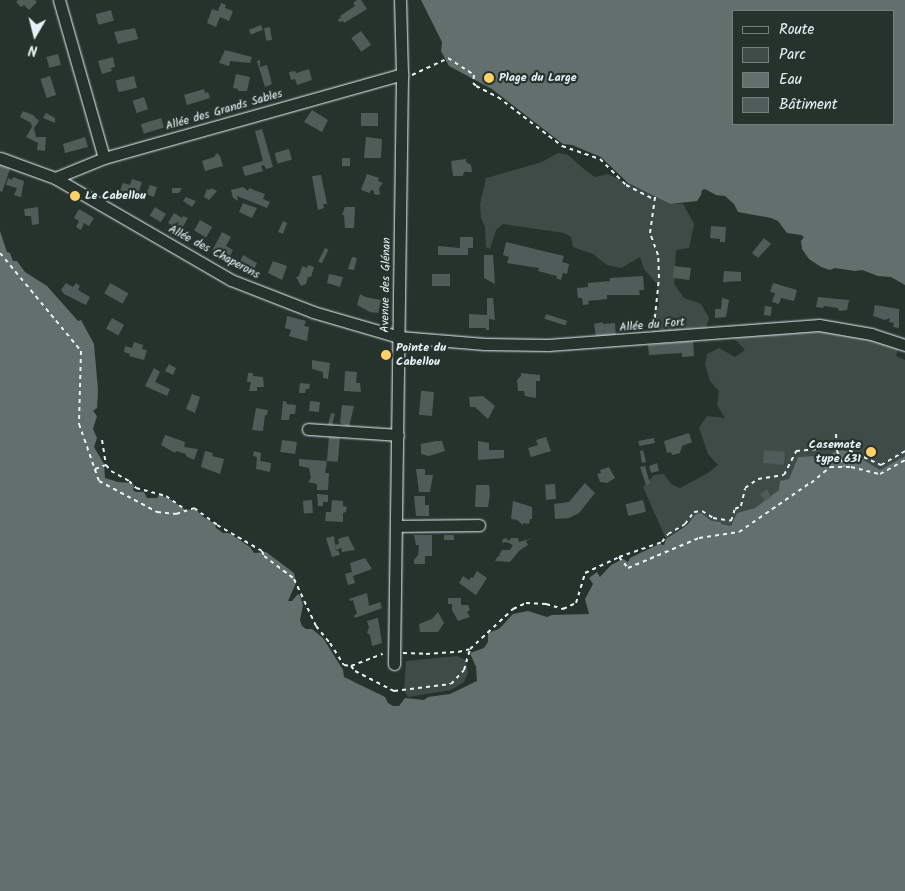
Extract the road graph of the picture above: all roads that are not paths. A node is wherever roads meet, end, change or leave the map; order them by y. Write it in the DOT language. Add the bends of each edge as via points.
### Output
graph roads {
  1 [pos="59,0"];
  2 [pos="400,0"];
  3 [pos="402,76"];
  4 [pos="0,158"];
  5 [pos="104,158"];
  6 [pos="55,178"];
  7 [pos="399,337"];
  8 [pos="905,345"];
  9 [pos="308,429"];
  10 [pos="398,435"];
  11 [pos="479,525"];
  12 [pos="396,526"];
  13 [pos="394,658"];
  1 -- 5 [label="street"];
  2 -- 3 [label="street, Avenue des Glénan"];
  3 -- 5 [label="street, Allée des Grands Sables"];
  3 -- 7 [label="street, Avenue des Glénan"];
  4 -- 6 [label="street, Allée des Chaperons"];
  5 -- 6 [label="street, Allée des Grands Sables"];
  6 -- 7 [label="street, Allée des Chaperons" via="231,280 313,312"];
  7 -- 8 [label="street, Allée du Fort" via="533,345 819,325 872,334"];
  7 -- 10 [label="street, Avenue des Glénan"];
  9 -- 10 [label="street"];
  10 -- 12 [label="street, Avenue des Glénan"];
  11 -- 12 [label="street"];
  12 -- 13 [label="street, Avenue des Glénan"];
}
